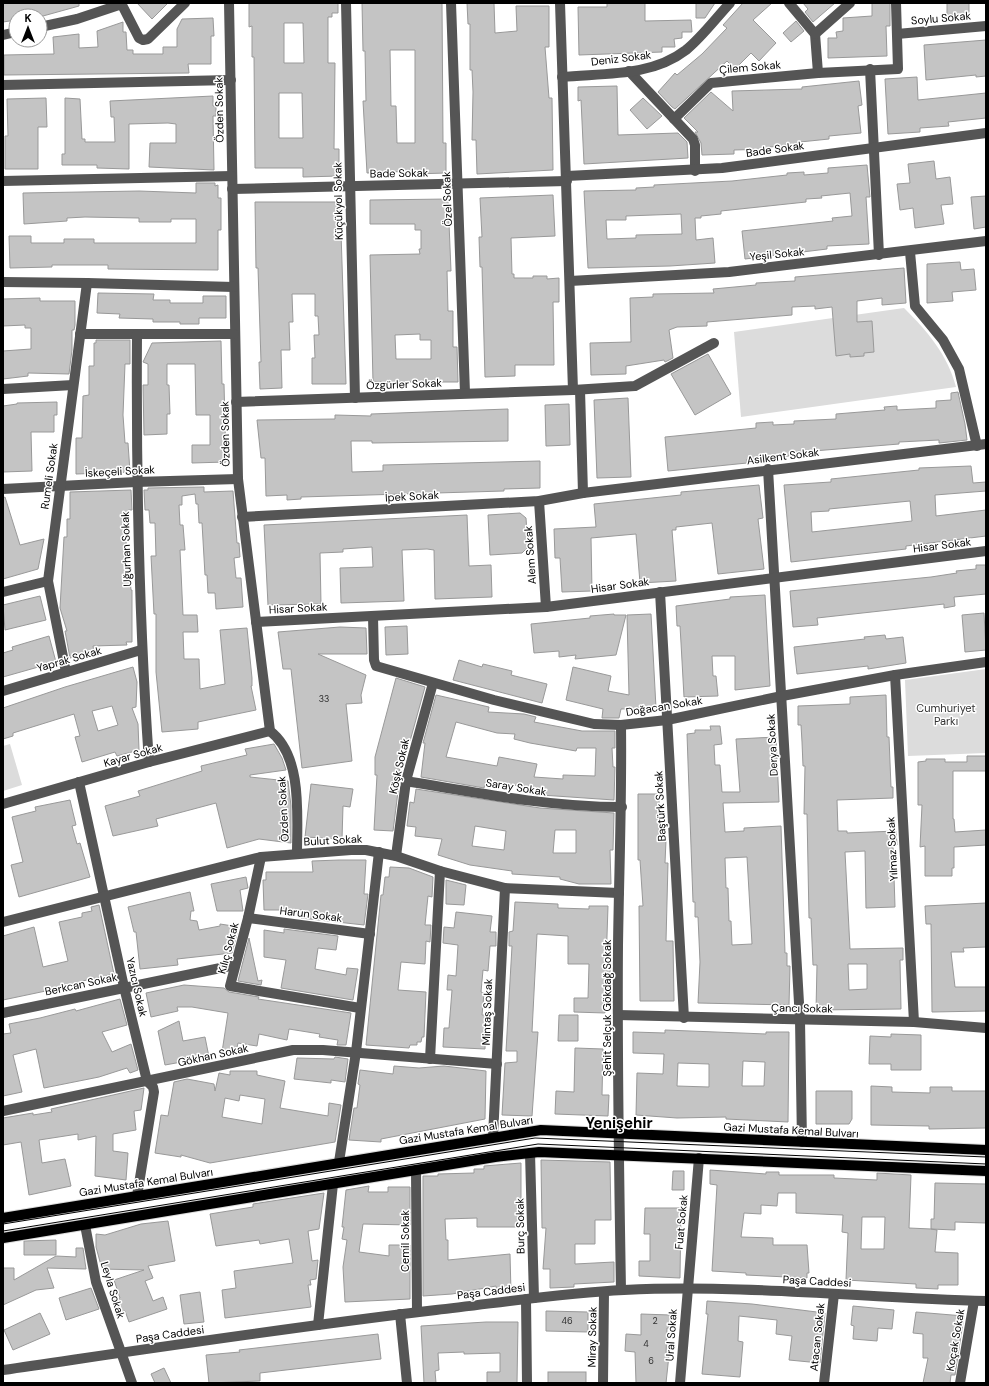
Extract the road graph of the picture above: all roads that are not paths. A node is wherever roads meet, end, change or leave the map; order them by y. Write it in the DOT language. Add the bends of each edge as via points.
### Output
graph roads {
  1 [pos="122,3"];
  2 [pos="184,3"];
  3 [pos="229,3"];
  4 [pos="346,3"];
  5 [pos="451,3"];
  6 [pos="560,3"];
  7 [pos="730,3"];
  8 [pos="790,3"];
  9 [pos="850,3"];
  10 [pos="896,3"];
  11 [pos="48,25"];
  12 [pos="986,26"];
  13 [pos="816,34"];
  14 [pos="897,34"];
  15 [pos="870,70"];
  16 [pos="629,71"];
  17 [pos="818,73"];
  18 [pos="562,77"];
  19 [pos="231,80"];
  20 [pos="3,85"];
  21 [pos="674,119"];
  22 [pos="986,133"];
  23 [pos="874,148"];
  24 [pos="695,171"];
  25 [pos="232,176"];
  26 [pos="567,179"];
  27 [pos="3,181"];
  28 [pos="458,184"];
  29 [pos="350,186"];
  30 [pos="232,189"];
  31 [pos="986,241"];
  32 [pos="910,252"];
  33 [pos="879,255"];
  34 [pos="570,281"];
  35 [pos="3,282"];
  36 [pos="87,283"];
  37 [pos="234,287"];
  38 [pos="80,334"];
  39 [pos="137,334"];
  40 [pos="234,334"];
  41 [pos="714,343"];
  42 [pos="73,385"];
  43 [pos="3,389"];
  44 [pos="577,390"];
  45 [pos="465,394"];
  46 [pos="355,398"];
  47 [pos="236,402"];
  48 [pos="981,445"];
  49 [pos="768,469"];
  50 [pos="238,479"];
  51 [pos="136,482"];
  52 [pos="59,486"];
  53 [pos="3,489"];
  54 [pos="583,493"];
  55 [pos="539,501"];
  56 [pos="242,517"];
  57 [pos="986,551"];
  58 [pos="773,578"];
  59 [pos="48,581"];
  60 [pos="3,592"];
  61 [pos="660,592"];
  62 [pos="546,607"];
  63 [pos="373,616"];
  64 [pos="256,622"];
  65 [pos="142,650"];
  66 [pos="986,662"];
  67 [pos="66,672"];
  68 [pos="895,675"];
  69 [pos="433,683"];
  70 [pos="3,691"];
  71 [pos="782,696"];
  72 [pos="667,720"];
  73 [pos="621,725"];
  74 [pos="270,731"];
  75 [pos="149,762"];
  76 [pos="406,781"];
  77 [pos="79,782"];
  78 [pos="3,804"];
  79 [pos="622,807"];
  80 [pos="379,852"];
  81 [pos="297,854"];
  82 [pos="396,856"];
  83 [pos="261,857"];
  84 [pos="440,871"];
  85 [pos="505,888"];
  86 [pos="618,893"];
  87 [pos="105,897"];
  88 [pos="248,918"];
  89 [pos="3,922"];
  90 [pos="370,934"];
  91 [pos="235,965"];
  92 [pos="124,987"];
  93 [pos="360,1008"];
  94 [pos="3,1013"];
  95 [pos="618,1016"];
  96 [pos="684,1018"];
  97 [pos="800,1020"];
  98 [pos="914,1022"];
  99 [pos="986,1028"];
  100 [pos="356,1052"];
  101 [pos="430,1059"];
  102 [pos="497,1064"];
  103 [pos="147,1081"];
  104 [pos="3,1111"];
  105 [pos="619,1134"];
  106 [pos="493,1137"];
  107 [pos="802,1142"];
  108 [pos="986,1150"];
  109 [pos="530,1153"];
  110 [pos="619,1154"];
  111 [pos="699,1158"];
  112 [pos="339,1162"];
  113 [pos="416,1170"];
  114 [pos="986,1171"];
  115 [pos="334,1184"];
  116 [pos="137,1196"];
  117 [pos="3,1218"];
  118 [pos="85,1225"];
  119 [pos="3,1238"];
  120 [pos="687,1289"];
  121 [pos="621,1290"];
  122 [pos="604,1292"];
  123 [pos="834,1294"];
  124 [pos="530,1299"];
  125 [pos="974,1301"];
  126 [pos="986,1301"];
  127 [pos="417,1312"];
  128 [pos="400,1314"];
  129 [pos="318,1325"];
  130 [pos="121,1353"];
  131 [pos="3,1370"];
  132 [pos="132,1383"];
  133 [pos="407,1383"];
  134 [pos="527,1383"];
  135 [pos="603,1383"];
  136 [pos="680,1383"];
  137 [pos="824,1383"];
  138 [pos="960,1383"];
  1 -- 2 [label="street" via="139,38 143,40 148,39"];
  1 -- 11 [label="street" via="77,19"];
  3 -- 19 [label="street, Özden Sokak"];
  4 -- 29 [label="street, Küçükyol Sokak"];
  5 -- 28 [label="street, Özel Sokak"];
  6 -- 18 [label="street"];
  7 -- 16 [label="street, Deniz Sokak" via="687,49 672,60 658,66"];
  8 -- 13 [label="street"];
  9 -- 13 [label="street"];
  10 -- 14 [label="street, Soylu Sokak"];
  12 -- 14 [label="street, Soylu Sokak"];
  13 -- 17 [label="street"];
  14 -- 15 [label="street, Soylu Sokak" via="898,69"];
  15 -- 17 [label="street, Çilem Sokak"];
  15 -- 23 [label="street"];
  16 -- 18 [label="street, Deniz Sokak"];
  16 -- 21 [label="street"];
  17 -- 21 [label="street, Çilem Sokak" via="711,83"];
  18 -- 26 [label="street"];
  19 -- 20 [label="street"];
  19 -- 25 [label="street, Özden Sokak"];
  21 -- 24 [label="street" via="693,139"];
  22 -- 23 [label="street, Bade Sokak"];
  23 -- 24 [label="street, Bade Sokak"];
  23 -- 33 [label="street"];
  24 -- 26 [label="street, Bade Sokak"];
  25 -- 27 [label="street"];
  25 -- 30 [label="street, Özden Sokak"];
  26 -- 28 [label="street, Bade Sokak"];
  26 -- 34 [label="street"];
  28 -- 29 [label="street, Bade Sokak"];
  28 -- 45 [label="street, Özel Sokak"];
  29 -- 30 [label="street, Bade Sokak"];
  29 -- 46 [label="street, Küçükyol Sokak"];
  30 -- 37 [label="street, Özden Sokak"];
  31 -- 32 [label="street, Yeşil Sokak"];
  32 -- 33 [label="street, Yeşil Sokak"];
  32 -- 48 [label="street" via="915,306 942,340 959,369"];
  33 -- 34 [label="street, Yeşil Sokak" via="729,272"];
  34 -- 44 [label="street"];
  35 -- 36 [label="street"];
  36 -- 37 [label="street"];
  36 -- 38 [label="street, Rumeli Sokak"];
  37 -- 40 [label="street, Özden Sokak"];
  38 -- 39 [label="street"];
  38 -- 42 [label="street, Rumeli Sokak"];
  39 -- 40 [label="street"];
  39 -- 51 [label="street, Uğurhan Sokak"];
  40 -- 47 [label="street, Özden Sokak"];
  41 -- 44 [label="street, Özgürler Sokak" via="635,386"];
  42 -- 43 [label="street"];
  42 -- 52 [label="street, Rumeli Sokak"];
  44 -- 45 [label="street, Özgürler Sokak"];
  44 -- 54 [label="street"];
  45 -- 46 [label="street, Özgürler Sokak"];
  46 -- 47 [label="street, Özgürler Sokak"];
  47 -- 50 [label="street, Özden Sokak"];
  48 -- 49 [label="street, Asilkent Sokak"];
  49 -- 54 [label="street, Asilkent Sokak"];
  49 -- 58 [label="street, Derya Sokak"];
  50 -- 51 [label="street, İskeçeli Sokak"];
  50 -- 56 [label="street, Özden Sokak"];
  51 -- 52 [label="street, İskeçeli Sokak"];
  51 -- 65 [label="street, Uğurhan Sokak"];
  52 -- 53 [label="street, İskeçeli Sokak"];
  52 -- 59 [label="street, Rumeli Sokak"];
  54 -- 55 [label="street, İpek Sokak"];
  55 -- 56 [label="street, İpek Sokak"];
  55 -- 62 [label="street, Alem Sokak"];
  56 -- 64 [label="street, Özden Sokak"];
  57 -- 58 [label="street, Hisar Sokak"];
  58 -- 61 [label="street, Hisar Sokak"];
  58 -- 71 [label="street, Derya Sokak"];
  59 -- 60 [label="street"];
  59 -- 67 [label="street, Rumeli Sokak"];
  61 -- 62 [label="street, Hisar Sokak"];
  61 -- 72 [label="street, Baştürk Sokak"];
  62 -- 63 [label="street, Hisar Sokak"];
  63 -- 64 [label="street, Hisar Sokak"];
  63 -- 69 [label="street, Doğacan Sokak" via="376,666"];
  64 -- 74 [label="street, Özden Sokak"];
  65 -- 67 [label="street, Yaprak Sokak"];
  65 -- 75 [label="street, Uğurhan Sokak"];
  66 -- 68 [label="street, Doğacan Sokak"];
  67 -- 70 [label="street, Yaprak Sokak"];
  68 -- 71 [label="street, Doğacan Sokak"];
  68 -- 98 [label="street, Yılmaz Sokak"];
  69 -- 73 [label="street, Doğacan Sokak" via="588,722"];
  69 -- 76 [label="street, Köşk Sokak"];
  71 -- 72 [label="street, Doğacan Sokak"];
  71 -- 97 [label="street, Derya Sokak"];
  72 -- 73 [label="street, Doğacan Sokak"];
  72 -- 96 [label="street, Baştürk Sokak"];
  73 -- 79 [label="street, Şehit Selçuk Gökdağ Sokak"];
  74 -- 75 [label="street, Kayar Sokak"];
  74 -- 81 [label="street, Özden Sokak" via="284,744 293,770 297,807"];
  75 -- 77 [label="street, Kayar Sokak"];
  76 -- 79 [label="street, Saray Sokak" via="531,802"];
  76 -- 82 [label="street, Köşk Sokak"];
  77 -- 78 [label="street, Kayar Sokak"];
  77 -- 87 [label="street, Yazıcı Sokak"];
  79 -- 86 [label="street, Şehit Selçuk Gökdağ Sokak"];
  80 -- 81 [label="street, Bulut Sokak" via="351,850"];
  80 -- 82 [label="street, Bulut Sokak"];
  80 -- 90 [label="street"];
  81 -- 83 [label="street, Bulut Sokak"];
  82 -- 84 [label="street, Bulut Sokak"];
  83 -- 87 [label="street, Bulut Sokak"];
  83 -- 88 [label="street, Kılıç Sokak"];
  84 -- 85 [label="street, Bulut Sokak"];
  84 -- 101 [label="street"];
  85 -- 86 [label="street, Bulut Sokak"];
  85 -- 102 [label="street, Mintaş Sokak"];
  86 -- 95 [label="street, Şehit Selçuk Gökdağ Sokak"];
  87 -- 89 [label="street, Bulut Sokak"];
  87 -- 92 [label="street, Yazıcı Sokak"];
  88 -- 90 [label="street, Harun Sokak"];
  88 -- 91 [label="street, Kılıç Sokak"];
  90 -- 93 [label="street"];
  91 -- 92 [label="street, Berkcan Sokak"];
  91 -- 93 [label="street, Kılıç Sokak" via="230,986"];
  92 -- 94 [label="street, Berkcan Sokak"];
  92 -- 103 [label="street, Yazıcı Sokak"];
  93 -- 100 [label="street"];
  95 -- 96 [label="street, Çancı Sokak"];
  95 -- 105 [label="street, Şehit Selçuk Gökdağ Sokak"];
  96 -- 97 [label="street, Çancı Sokak"];
  97 -- 98 [label="street, Çancı Sokak"];
  97 -- 107 [label="street, Derya Sokak"];
  98 -- 99 [label="street, Çancı Sokak"];
  100 -- 101 [label="street, Gökhan Sokak"];
  100 -- 103 [label="street, Gökhan Sokak" via="293,1050"];
  100 -- 112 [label="street"];
  101 -- 102 [label="street, Gökhan Sokak"];
  102 -- 106 [label="street, Mintaş Sokak"];
  103 -- 104 [label="street, Gökhan Sokak"];
  103 -- 116 [label="street, Yazıcı Sokak" via="154,1092"];
  105 -- 106 [label="main road, Gazi Mustafa Kemal Bulvarı" via="541,1130"];
  105 -- 107 [label="main road, Gazi Mustafa Kemal Bulvarı"];
  105 -- 110 [label="street, Şehit Selçuk Gökdağ Sokak"];
  106 -- 112 [label="main road, Gazi Mustafa Kemal Bulvarı"];
  107 -- 108 [label="main road, Gazi Mustafa Kemal Bulvarı"];
  109 -- 110 [label="main road"];
  109 -- 113 [label="main road"];
  109 -- 124 [label="street, Burç Sokak"];
  110 -- 111 [label="main road"];
  110 -- 121 [label="street, Şehit Selçuk Gökdağ Sokak"];
  111 -- 114 [label="main road"];
  111 -- 120 [label="street, Fuat Sokak"];
  112 -- 116 [label="main road, Gazi Mustafa Kemal Bulvarı"];
  113 -- 115 [label="main road"];
  113 -- 127 [label="street, Cemil Sokak"];
  115 -- 118 [label="main road"];
  115 -- 129 [label="street"];
  116 -- 117 [label="main road, Gazi Mustafa Kemal Bulvarı"];
  118 -- 119 [label="main road"];
  118 -- 130 [label="street, Leyla Sokak" via="96,1282"];
  120 -- 121 [label="street, Paşa Caddesi"];
  120 -- 123 [label="street, Paşa Caddesi"];
  120 -- 136 [label="street, Ural Sokak"];
  121 -- 122 [label="street, Paşa Caddesi"];
  122 -- 124 [label="street, Paşa Caddesi"];
  122 -- 135 [label="street, Miray Sokak"];
  123 -- 125 [label="street, Paşa Caddesi"];
  123 -- 137 [label="street, Atacan Sokak"];
  124 -- 127 [label="street, Paşa Caddesi"];
  124 -- 134 [label="street, Burç Sokak"];
  125 -- 126 [label="street, Paşa Caddesi"];
  125 -- 138 [label="street, Koçak Sokak"];
  127 -- 128 [label="street, Paşa Caddesi"];
  128 -- 129 [label="street, Paşa Caddesi"];
  128 -- 133 [label="street"];
  129 -- 130 [label="street, Paşa Caddesi"];
  130 -- 131 [label="street, Paşa Caddesi"];
  130 -- 132 [label="street, Leyla Sokak"];
}
